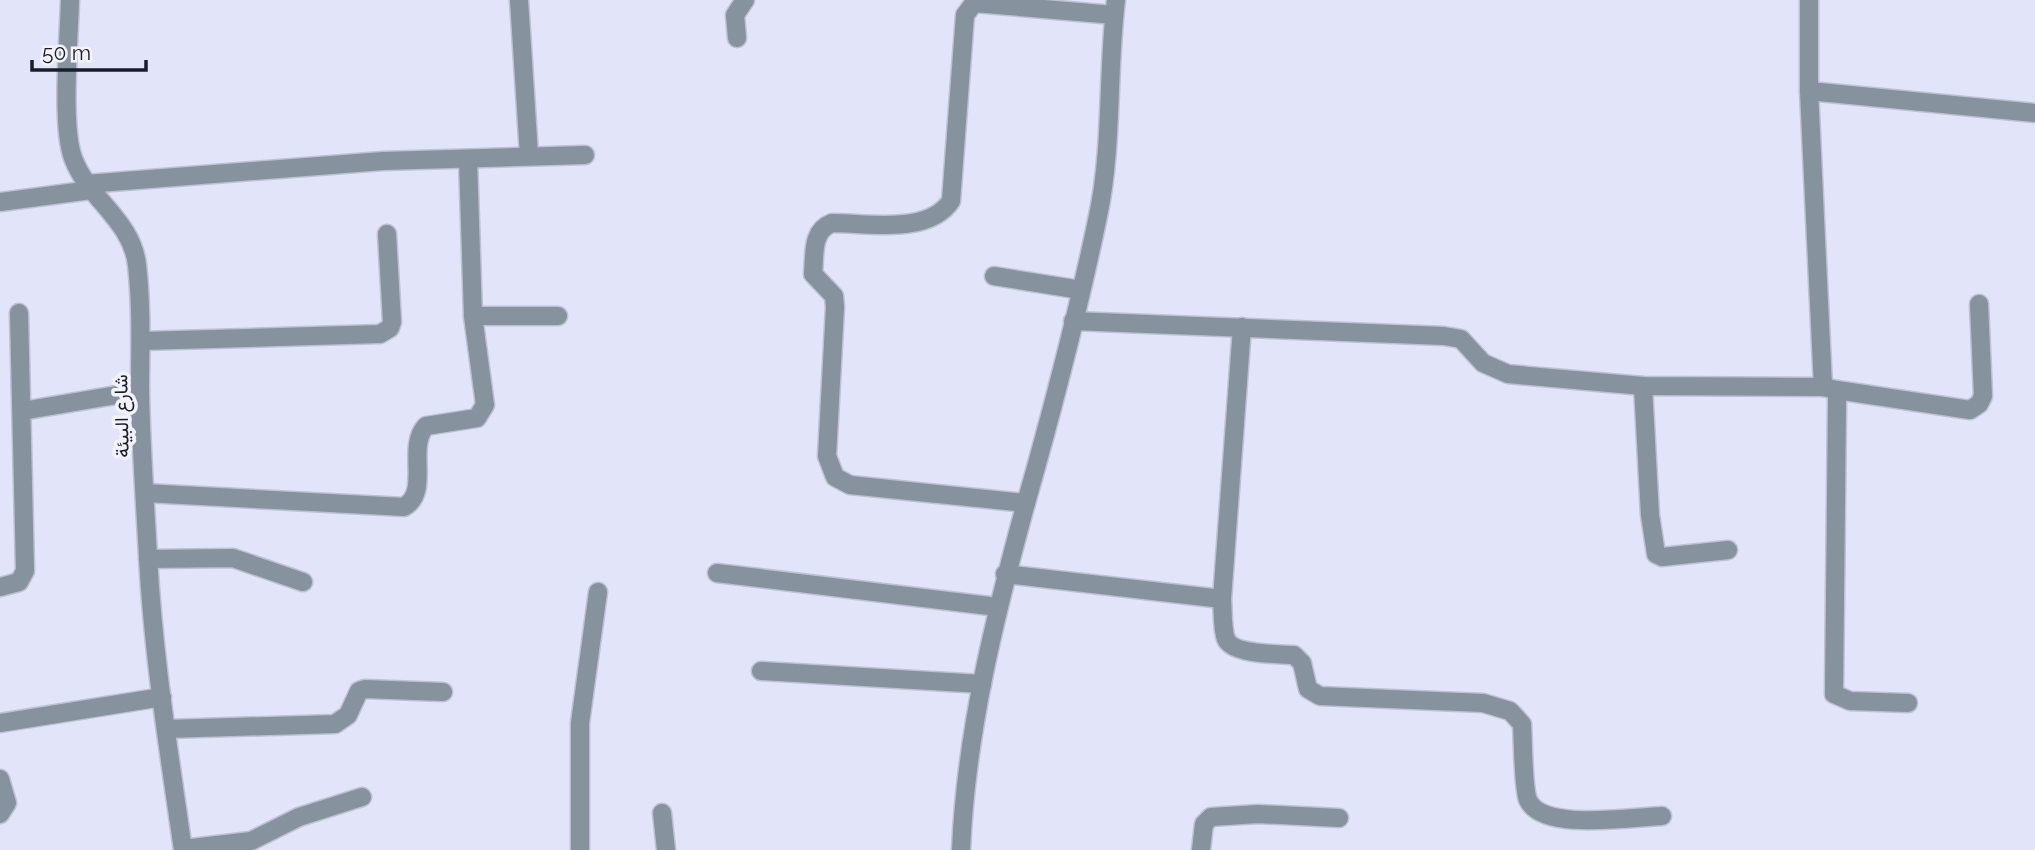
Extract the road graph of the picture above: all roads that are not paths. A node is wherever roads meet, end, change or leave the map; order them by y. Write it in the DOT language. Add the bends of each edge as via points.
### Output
graph roads {
  1 [pos="70,0"];
  2 [pos="519,0"];
  3 [pos="745,0"];
  4 [pos="1809,0"];
  5 [pos="1115,8"];
  6 [pos="737,38"];
  7 [pos="1810,91"];
  8 [pos="2035,113"];
  9 [pos="529,155"];
  10 [pos="585,155"];
  11 [pos="468,159"];
  12 [pos="88,187"];
  13 [pos="0,202"];
  14 [pos="387,233"];
  15 [pos="994,276"];
  16 [pos="1081,290"];
  17 [pos="1979,304"];
  18 [pos="19,313"];
  19 [pos="473,316"];
  20 [pos="558,316"];
  21 [pos="1073,321"];
  22 [pos="1242,327"];
  23 [pos="142,341"];
  24 [pos="1643,386"];
  25 [pos="1830,388"];
  26 [pos="140,391"];
  27 [pos="22,411"];
  28 [pos="145,493"];
  29 [pos="1027,503"];
  30 [pos="1728,550"];
  31 [pos="148,559"];
  32 [pos="717,573"];
  33 [pos="1005,574"];
  34 [pos="303,582"];
  35 [pos="0,587"];
  36 [pos="598,592"];
  37 [pos="1222,600"];
  38 [pos="998,607"];
  39 [pos="761,671"];
  40 [pos="982,684"];
  41 [pos="443,692"];
  42 [pos="162,697"];
  43 [pos="1908,703"];
  44 [pos="0,723"];
  45 [pos="167,729"];
  46 [pos="0,779"];
  47 [pos="362,797"];
  48 [pos="662,813"];
  49 [pos="0,814"];
  50 [pos="1662,816"];
  51 [pos="1339,818"];
  52 [pos="183,850"];
  53 [pos="580,850"];
  54 [pos="666,850"];
  55 [pos="961,850"];
  56 [pos="1201,850"];
  1 -- 12 [label="street, شارع البيئة" via="68,129 73,157"];
  2 -- 9 [label="street"];
  3 -- 6 [label="street" via="735,15"];
  4 -- 7 [label="street"];
  5 -- 16 [label="street" via="1106,174"];
  5 -- 29 [label="street" via="970,6 965,15 951,201 929,221 832,223 817,234 813,274 831,291 835,307 827,456 835,477 850,485"];
  7 -- 8 [label="street"];
  7 -- 25 [label="street"];
  9 -- 10 [label="street"];
  9 -- 11 [label="street"];
  11 -- 12 [label="street" via="355,162"];
  11 -- 19 [label="street"];
  12 -- 13 [label="street"];
  12 -- 23 [label="street, شارع البيئة" via="121,224 132,244"];
  14 -- 23 [label="street" via="392,322 380,334"];
  15 -- 16 [label="street"];
  16 -- 21 [label="street"];
  17 -- 25 [label="street" via="1983,396 1970,410"];
  18 -- 27 [label="street"];
  19 -- 20 [label="street"];
  19 -- 28 [label="street" via="485,405 477,418 426,426 421,431 416,491 404,507"];
  21 -- 22 [label="street"];
  21 -- 29 [label="street"];
  22 -- 24 [label="street" via="1444,336 1461,339 1496,371"];
  22 -- 37 [label="street"];
  23 -- 26 [label="street, شارع البيئة"];
  24 -- 25 [label="street"];
  24 -- 30 [label="street" via="1656,554"];
  25 -- 43 [label="street" via="1834,694 1850,701"];
  26 -- 27 [label="street"];
  26 -- 28 [label="street, شارع البيئة"];
  27 -- 35 [label="street" via="25,572 19,582"];
  28 -- 31 [label="street, شارع البيئة"];
  29 -- 33 [label="street"];
  31 -- 34 [label="street" via="233,558"];
  31 -- 42 [label="street, شارع البيئة"];
  32 -- 38 [label="street"];
  33 -- 37 [label="street"];
  33 -- 38 [label="street"];
  36 -- 53 [label="street" via="580,723"];
  37 -- 50 [label="street" via="1226,639 1231,645 1245,651 1294,655 1308,689 1320,696 1483,703 1510,711 1522,724 1528,800 1541,815 1562,820"];
  38 -- 40 [label="street"];
  39 -- 40 [label="street"];
  40 -- 55 [label="street"];
  41 -- 45 [label="street" via="359,691 348,715 335,724"];
  42 -- 44 [label="street"];
  42 -- 45 [label="street, شارع البيئة"];
  45 -- 52 [label="street, شارع البيئة"];
  46 -- 49 [label="street" via="6,803"];
  47 -- 52 [label="street" via="299,817 251,841"];
  48 -- 54 [label="street"];
  51 -- 56 [label="street" via="1211,817 1204,824"];
}
